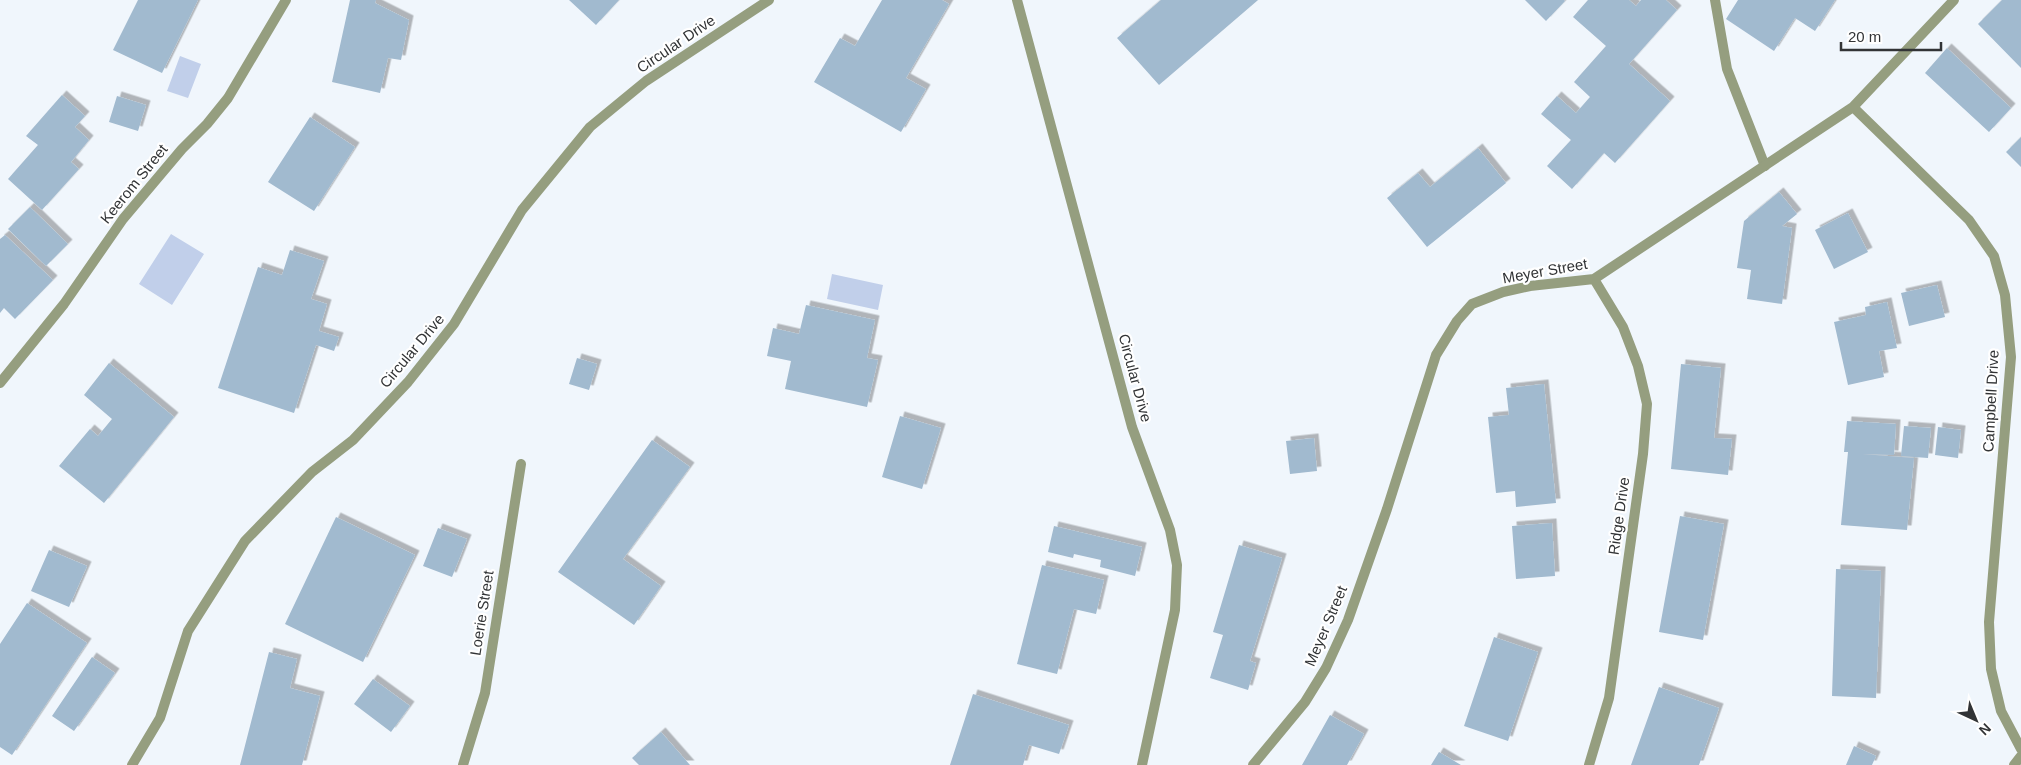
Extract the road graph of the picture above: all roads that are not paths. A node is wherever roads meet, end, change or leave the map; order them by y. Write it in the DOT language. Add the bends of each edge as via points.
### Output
graph roads {
  1 [pos="286,0"];
  2 [pos="769,0"];
  3 [pos="1017,0"];
  4 [pos="1715,0"];
  5 [pos="1954,0"];
  6 [pos="1853,107"];
  7 [pos="1765,166"];
  8 [pos="1594,279"];
  9 [pos="0,383"];
  10 [pos="521,464"];
  11 [pos="2021,749"];
  12 [pos="2021,756"];
  13 [pos="132,765"];
  14 [pos="463,765"];
  15 [pos="1142,765"];
  16 [pos="1253,765"];
  17 [pos="1589,765"];
  18 [pos="2014,765"];
  1 -- 9 [label="street, Keerom Street" via="228,98 123,219 64,304"];
  2 -- 13 [label="street, Circular Drive" via="646,82 590,127 522,210 454,324 408,382 353,440 312,472 245,541 188,632 160,718"];
  3 -- 15 [label="street, Circular Drive" via="1132,427 1170,530 1177,565 1175,610"];
  4 -- 7 [label="street" via="1727,69"];
  5 -- 6 [label="street, Meyer Street"];
  6 -- 7 [label="street, Meyer Street"];
  6 -- 11 [label="street, Campbell Drive" via="1969,220 1994,256 2005,295 2011,357 1990,631 1991,670 2001,711"];
  7 -- 8 [label="street, Meyer Street"];
  8 -- 16 [label="street, Meyer Street" via="1503,292 1472,304 1457,320 1436,355 1388,510 1348,620 1326,668 1305,702"];
  8 -- 17 [label="street, Ridge Drive" via="1623,326 1638,366 1647,404 1609,698"];
  10 -- 14 [label="street, Loerie Street" via="485,693"];
  12 -- 18 [label="street"];
}
